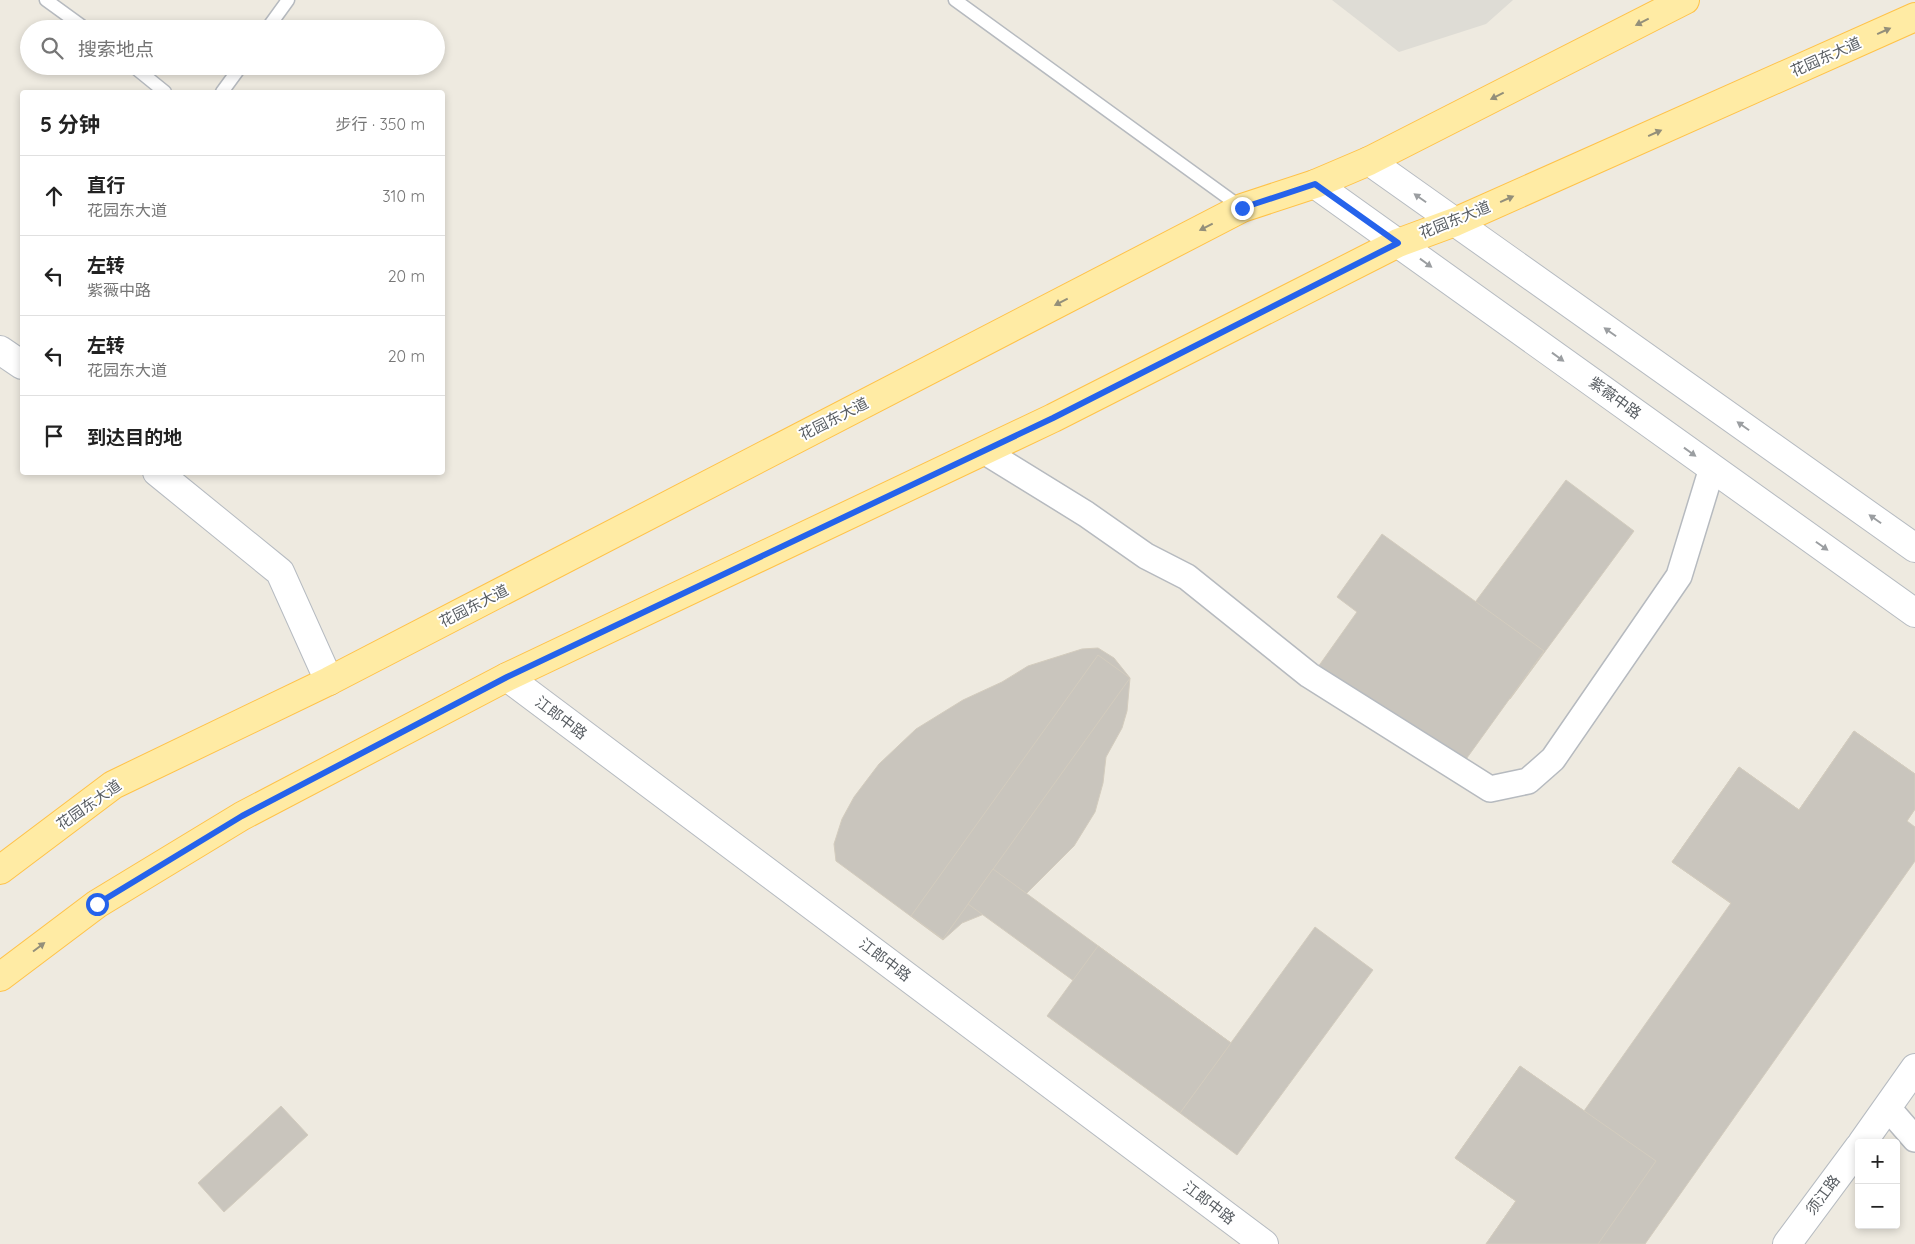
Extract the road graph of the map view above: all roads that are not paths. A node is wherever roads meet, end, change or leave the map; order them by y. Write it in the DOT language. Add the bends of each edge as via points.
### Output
graph roads {
  1 [pos="46,0"];
  2 [pos="288,0"];
  3 [pos="955,0"];
  4 [pos="1685,0"];
  5 [pos="1915,17"];
  6 [pos="74,20"];
  7 [pos="274,20"];
  8 [pos="145,75"];
  9 [pos="234,75"];
  10 [pos="163,90"];
  11 [pos="223,90"];
  12 [pos="1369,161"];
  13 [pos="1315,184"];
  14 [pos="1242,208"];
  15 [pos="1455,222"];
  16 [pos="1398,243"];
  17 [pos="0,350"];
  18 [pos="20,364"];
  19 [pos="984,451"];
  20 [pos="1712,468"];
  21 [pos="161,475"];
  22 [pos="1915,548"];
  23 [pos="1915,613"];
  24 [pos="507,677"];
  25 [pos="329,680"];
  26 [pos="0,870"];
  27 [pos="0,977"];
  28 [pos="1915,1068"];
  29 [pos="1888,1108"];
  30 [pos="1915,1138"];
  31 [pos="1865,1139"];
  32 [pos="1855,1152"];
  33 [pos="1264,1244"];
  34 [pos="1787,1244"];
  1 -- 6 [label="lane"];
  2 -- 7 [label="lane"];
  3 -- 14 [label="lane"];
  4 -- 12 [label="main road, 花园东大道, one-way"];
  15 -- 5 [label="main road, 花园东大道, one-way"];
  8 -- 10 [label="lane"];
  9 -- 11 [label="lane"];
  12 -- 13 [label="main road, 花园东大道"];
  15 -- 12 [label="street, one-way"];
  13 -- 14 [label="main road, 花园东大道"];
  13 -- 16 [label="street, 紫薇中路"];
  14 -- 25 [label="main road, 花园东大道, one-way"];
  15 -- 16 [label="main road, 花园东大道"];
  22 -- 15 [label="street, one-way"];
  16 -- 19 [label="main road, 花园东大道"];
  16 -- 20 [label="street, 紫薇中路, one-way"];
  17 -- 18 [label="street"];
  19 -- 20 [label="street" via="1086,514 1146,556 1187,577 1309,674 1490,790 1528,781 1553,759 1679,576"];
  19 -- 24 [label="main road, 花园东大道"];
  20 -- 23 [label="street, 紫薇中路, one-way"];
  21 -- 25 [label="street" via="280,572"];
  27 -- 24 [label="main road, 花园东大道, one-way" via="97,904 242,816"];
  24 -- 33 [label="street, 江郎中路"];
  25 -- 26 [label="main road, 花园东大道" via="113,785"];
  28 -- 29 [label="street"];
  29 -- 30 [label="street"];
  29 -- 31 [label="street"];
  32 -- 34 [label="street, 须江路"];
}
